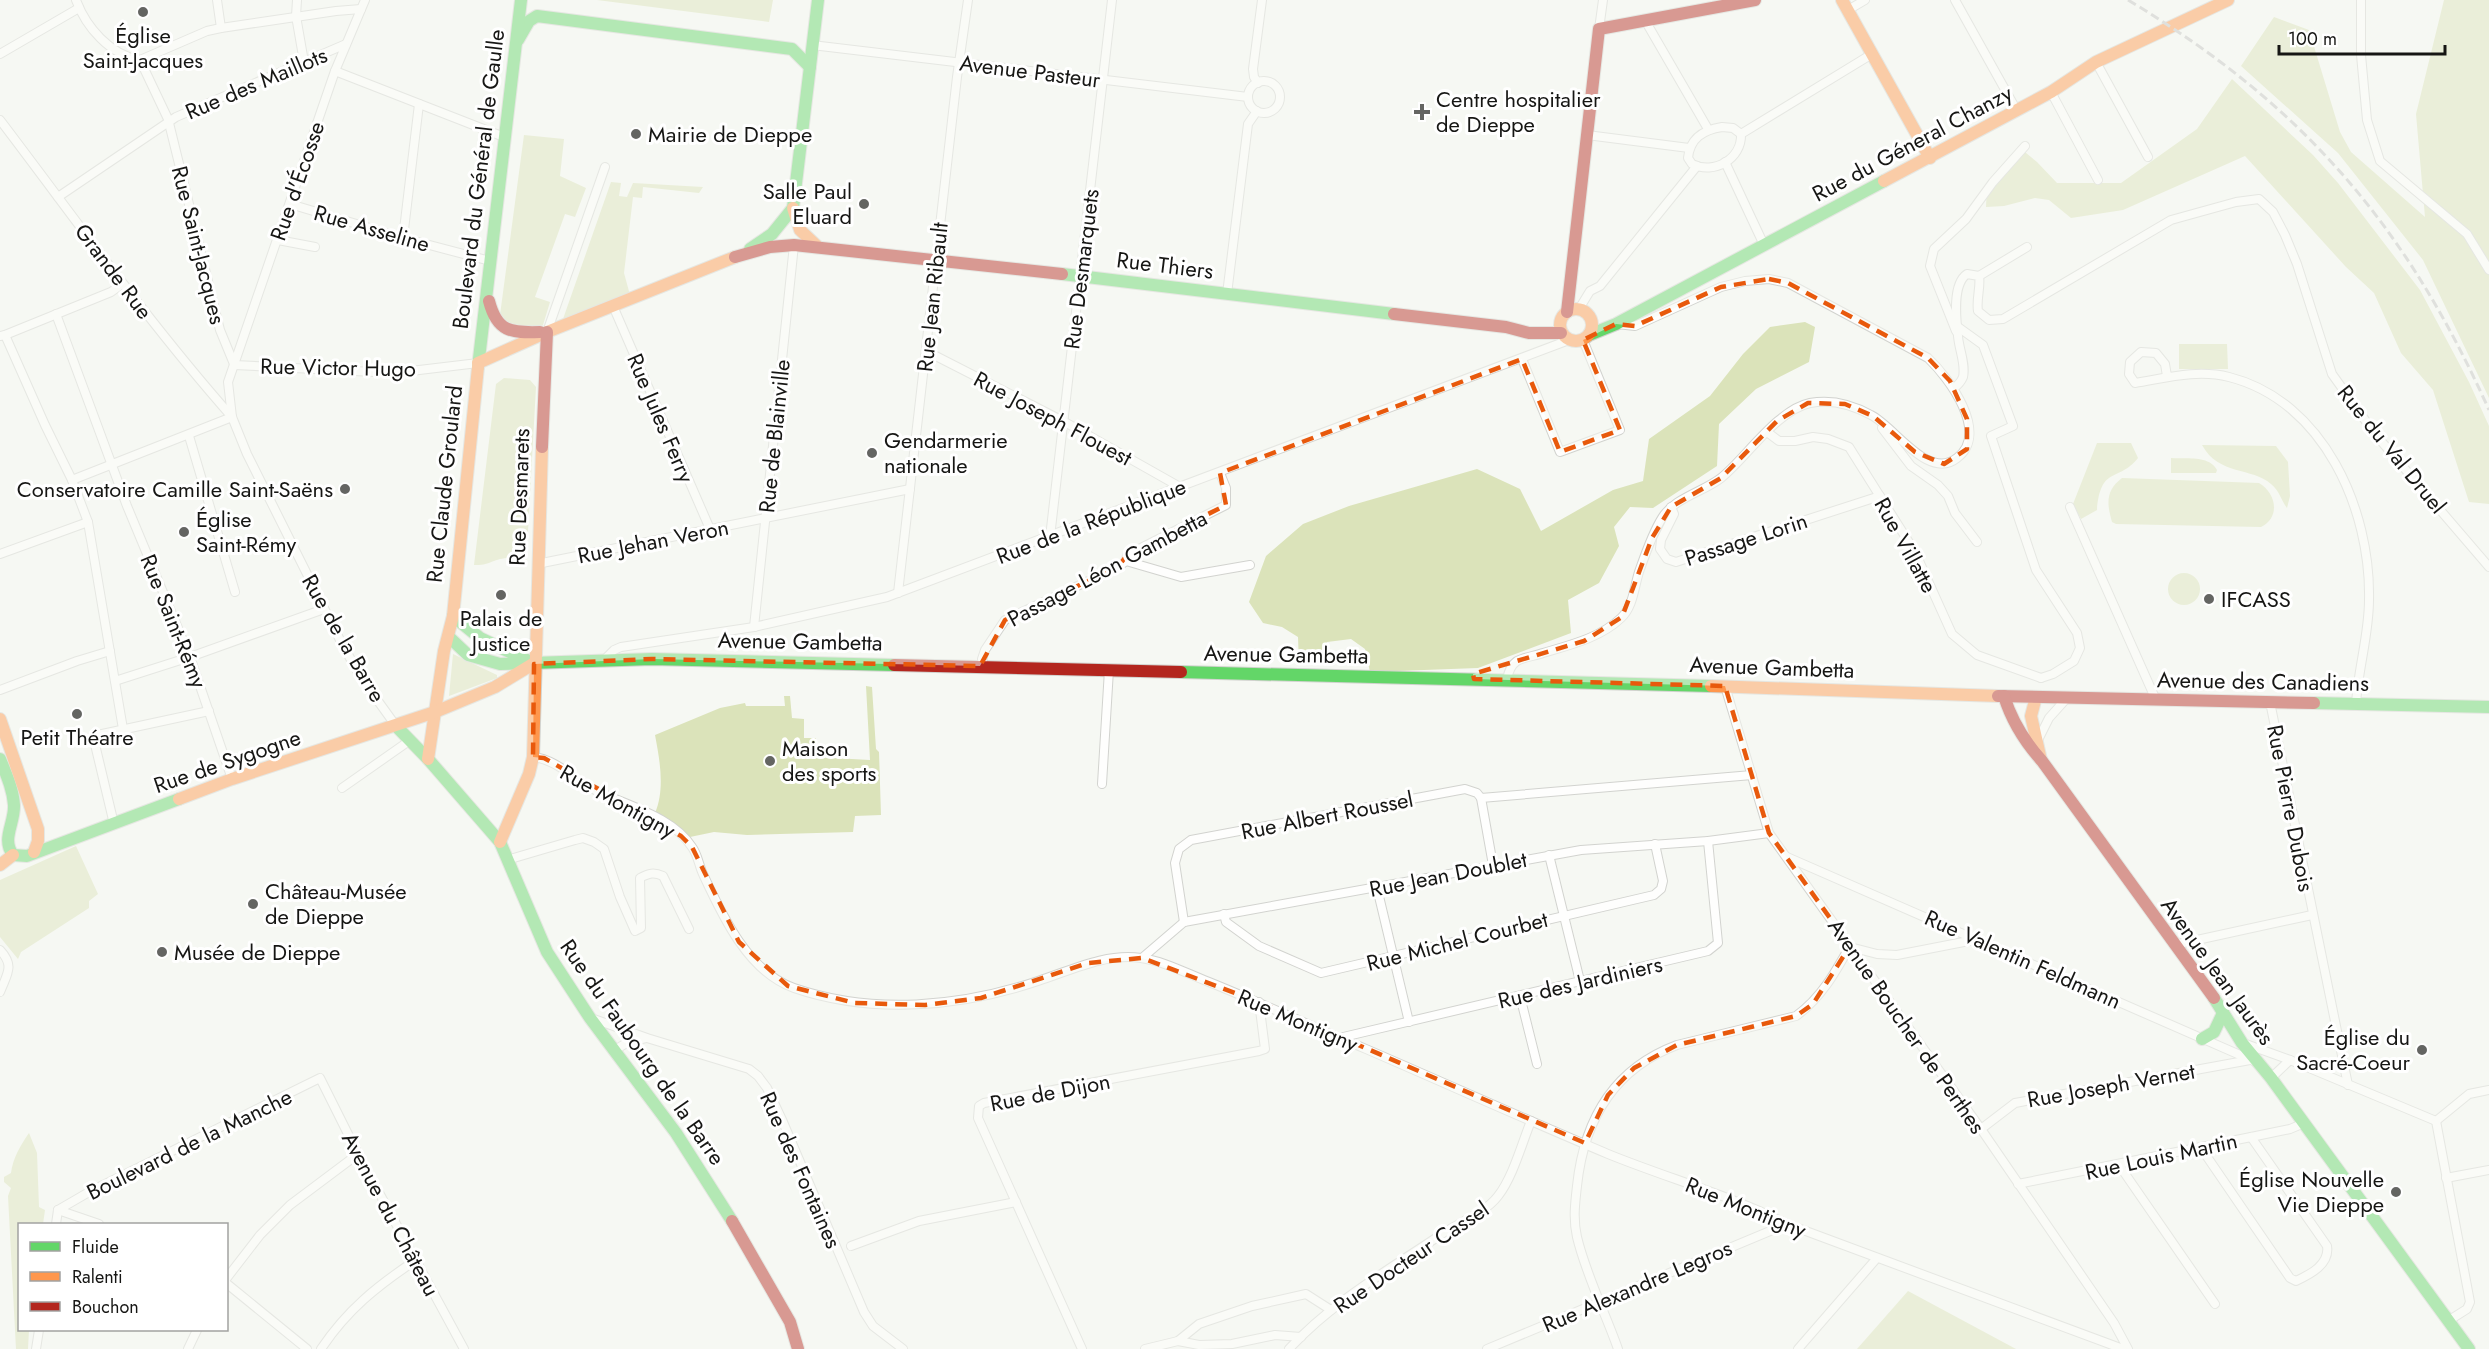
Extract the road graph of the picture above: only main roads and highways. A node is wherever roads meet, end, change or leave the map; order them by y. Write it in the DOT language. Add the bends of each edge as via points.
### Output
graph roads {
  1 [pos="520,0"];
  2 [pos="818,0"];
  3 [pos="1755,0"];
  4 [pos="2228,0"];
  5 [pos="1845,5"];
  6 [pos="515,46"];
  7 [pos="810,67"];
  8 [pos="1930,158"];
  9 [pos="789,213"];
  10 [pos="818,247"];
  11 [pos="744,253"];
  12 [pos="487,286"];
  13 [pos="1591,318"];
  14 [pos="1567,323"];
  15 [pos="1616,324"];
  16 [pos="547,332"];
  17 [pos="1586,338"];
  18 [pos="478,363"];
  19 [pos="452,613"];
  20 [pos="449,637"];
  21 [pos="480,638"];
  22 [pos="534,664"];
  23 [pos="2004,696"];
  24 [pos="2036,697"];
  25 [pos="2489,707"];
  26 [pos="435,712"];
  27 [pos="0,719"];
  28 [pos="396,726"];
  29 [pos="0,759"];
  30 [pos="428,759"];
  31 [pos="2042,761"];
  32 [pos="39,836"];
  33 [pos="500,842"];
  34 [pos="2,843"];
  35 [pos="52,845"];
  36 [pos="34,852"];
  37 [pos="13,855"];
  38 [pos="0,865"];
  39 [pos="2223,1013"];
  40 [pos="2202,1039"];
  41 [pos="798,1349"];
  42 [pos="2469,1349"];
  1 -- 6 [label="main road, Boulevard du Général de Gaulle"];
  2 -- 7 [label="main road"];
  3 -- 14 [label="main road" via="1599,29"];
  4 -- 8 [label="main road, Rue du Géneral Chanzy" via="2096,62 2051,92"];
  5 -- 8 [label="main road"];
  6 -- 7 [label="main road" via="525,27 537,16 792,49"];
  6 -- 12 [label="main road, Boulevard du Général de Gaulle"];
  7 -- 9 [label="main road"];
  8 -- 15 [label="main road, Rue du Géneral Chanzy"];
  9 -- 10 [label="main road" via="800,233"];
  9 -- 11 [label="main road" via="772,234"];
  10 -- 11 [label="main road, Rue Thiers" via="794,245"];
  10 -- 14 [label="main road, Rue Thiers" via="1506,327 1529,333"];
  11 -- 16 [label="main road"];
  12 -- 16 [label="main road" via="492,315 499,326 515,333"];
  12 -- 18 [label="main road, Boulevard du Général de Gaulle"];
  13 -- 14 [label="main road"];
  13 -- 15 [label="main road"];
  13 -- 17 [label="main road" via="1592,327"];
  14 -- 17 [label="main road, Rue Thiers"];
  15 -- 17 [label="main road, Rue du Géneral Chanzy"];
  16 -- 18 [label="main road"];
  16 -- 22 [label="main road, Rue Desmarets"];
  18 -- 19 [label="main road, Rue Claude Groulard"];
  19 -- 20 [label="main road, Rue Claude Groulard"];
  19 -- 21 [label="main road"];
  20 -- 21 [label="main road"];
  20 -- 22 [label="main road, Avenue Gambetta" via="478,659 500,664"];
  20 -- 26 [label="main road, Rue Claude Groulard"];
  21 -- 22 [label="main road"];
  22 -- 23 [label="main road, Avenue Gambetta" via="652,659 984,666"];
  22 -- 26 [label="main road, Rue de Sygogne"];
  22 -- 33 [label="main road" via="533,757"];
  23 -- 24 [label="main road, Avenue Gambetta"];
  23 -- 31 [label="main road, Avenue Jean Jaurès" via="2011,722"];
  24 -- 25 [label="main road, Avenue des Canadiens"];
  24 -- 31 [label="main road, Avenue Jean Jaurès" via="2031,716"];
  26 -- 28 [label="main road, Rue de Sygogne"];
  26 -- 30 [label="main road, Rue Claude Groulard"];
  27 -- 32 [label="main road"];
  28 -- 30 [label="main road, Rue du Faubourg de la Barre"];
  28 -- 35 [label="main road, Rue de Sygogne" via="232,779"];
  29 -- 34 [label="main road" via="15,805 12,827"];
  30 -- 33 [label="main road, Rue du Faubourg de la Barre"];
  31 -- 39 [label="main road, Avenue Jean Jaurès"];
  32 -- 35 [label="main road"];
  32 -- 36 [label="main road"];
  33 -- 41 [label="main road, Rue du Faubourg de la Barre" via="547,952 590,1018 676,1133 746,1244 790,1322"];
  34 -- 37 [label="main road"];
  35 -- 36 [label="main road, Rue de Sygogne"];
  36 -- 37 [label="main road, Rue de Sygogne" via="21,857"];
  37 -- 38 [label="main road"];
  39 -- 40 [label="main road" via="2214,1032"];
  39 -- 42 [label="main road, Avenue Jean Jaurès"];
}
